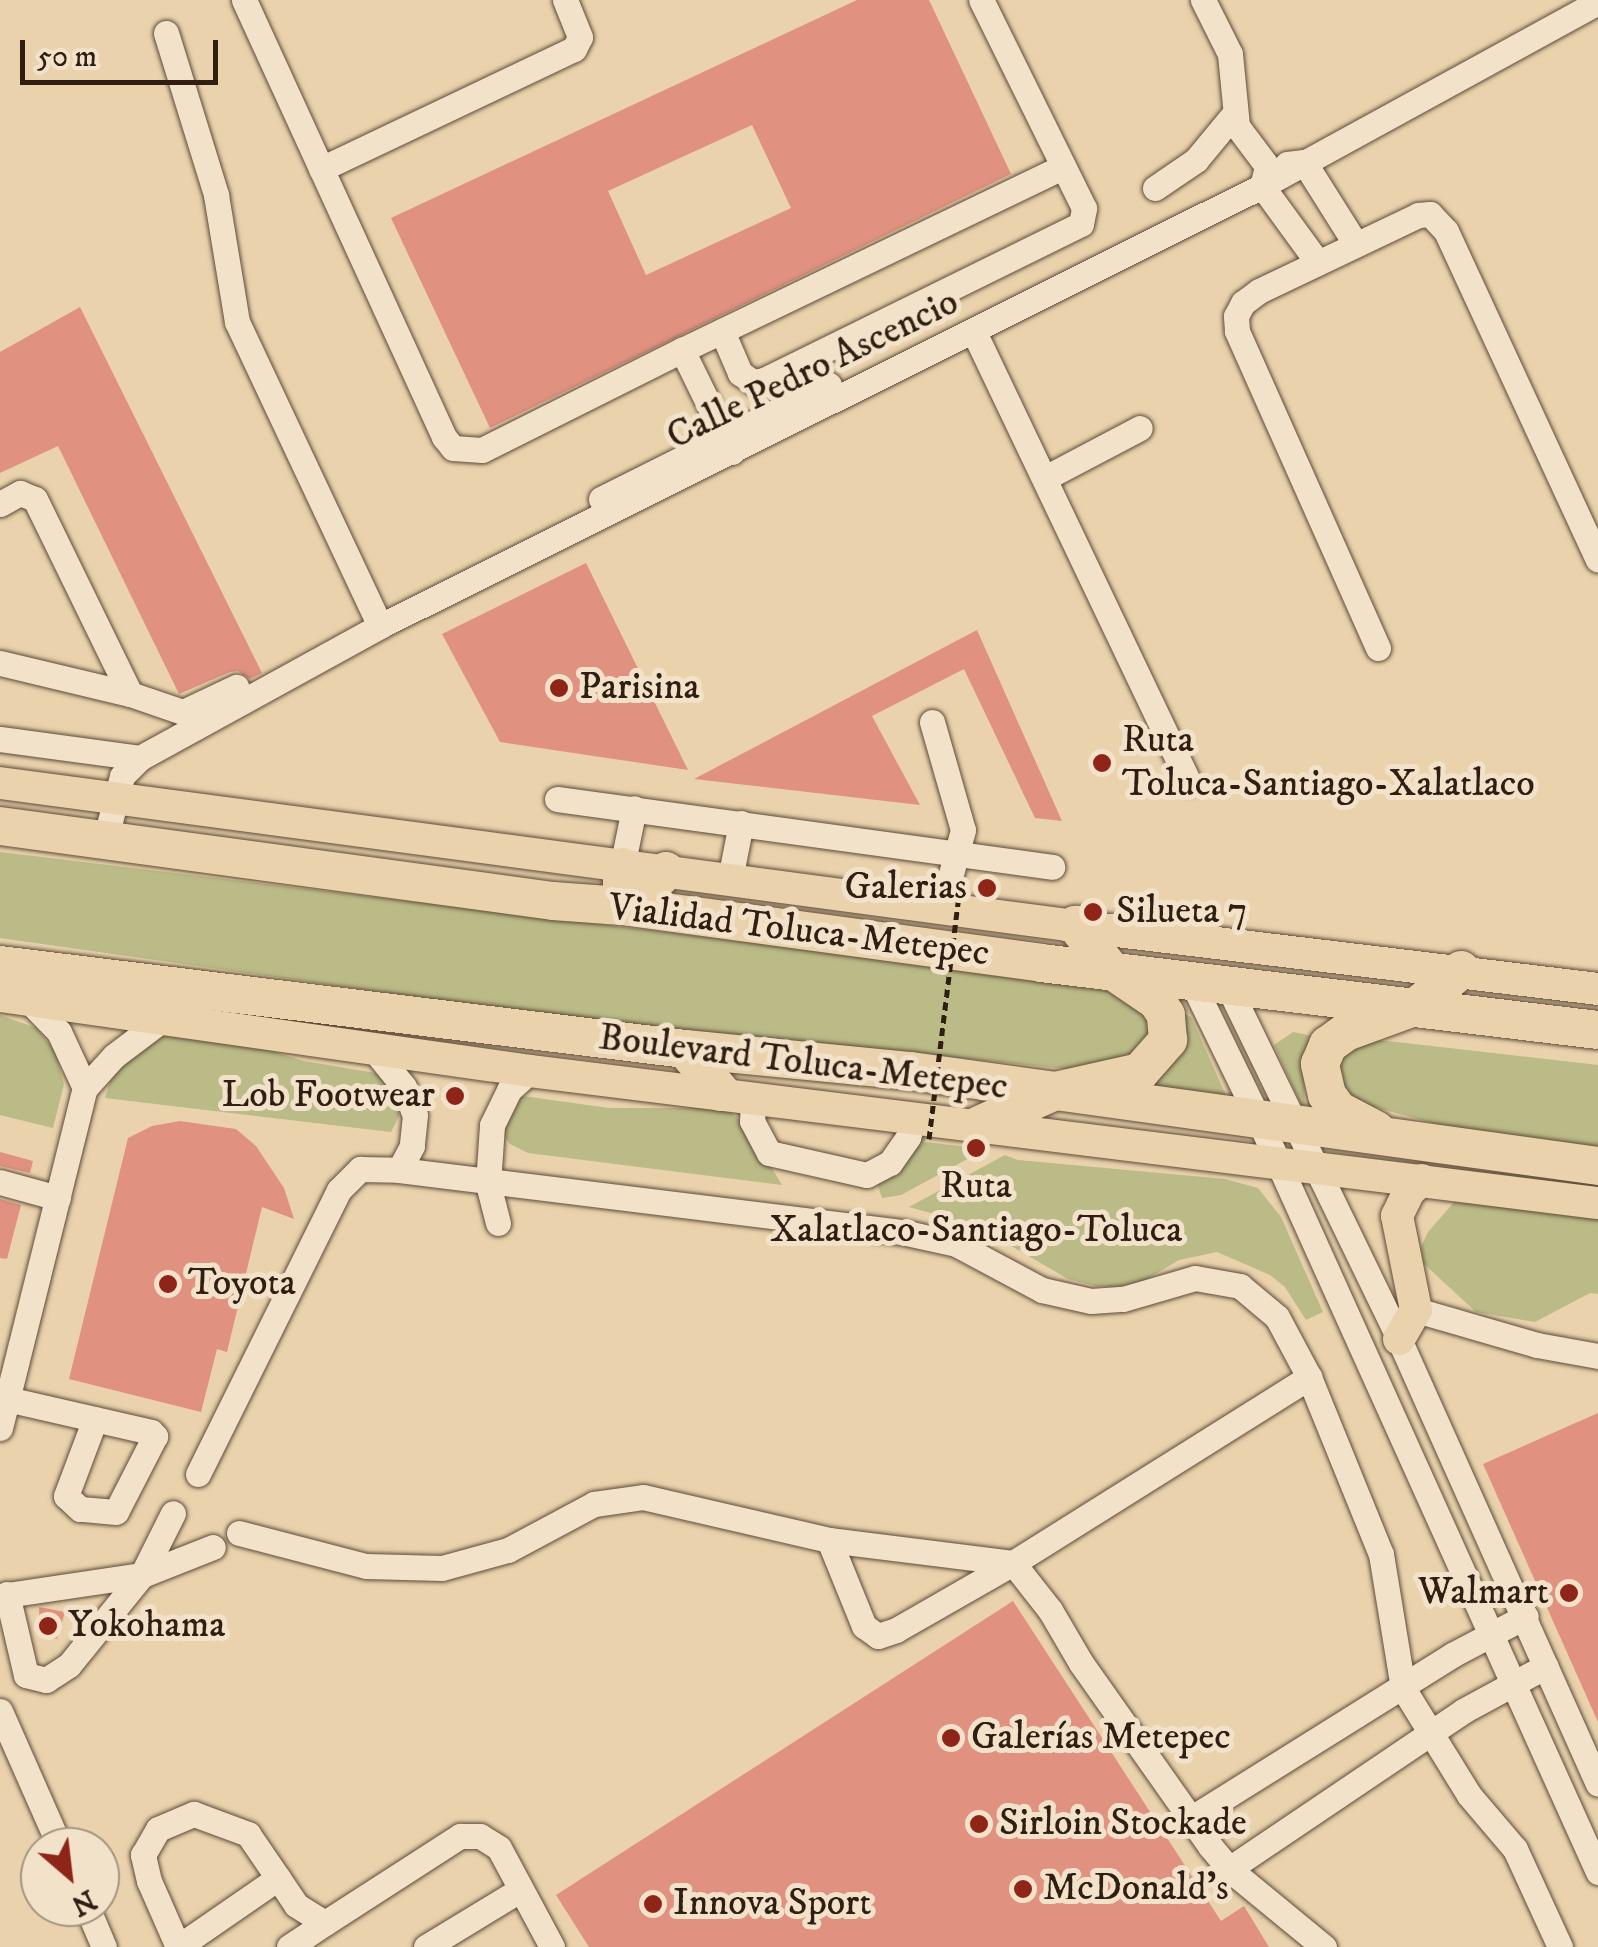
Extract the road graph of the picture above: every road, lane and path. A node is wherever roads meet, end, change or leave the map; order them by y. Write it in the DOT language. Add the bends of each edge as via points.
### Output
graph roads {
  1 [pos="244,0"];
  2 [pos="565,0"];
  3 [pos="981,0"];
  4 [pos="1203,0"];
  5 [pos="1598,2"];
  6 [pos="166,33"];
  7 [pos="1234,114"];
  8 [pos="1304,162"];
  9 [pos="1063,167"];
  10 [pos="321,169"];
  11 [pos="1264,176"];
  12 [pos="1155,188"];
  13 [pos="1355,243"];
  14 [pos="1316,260"];
  15 [pos="722,332"];
  16 [pos="974,332"];
  17 [pos="682,350"];
  18 [pos="1140,428"];
  19 [pos="728,443"];
  20 [pos="1044,478"];
  21 [pos="0,504"];
  22 [pos="1598,560"];
  23 [pos="380,626"];
  24 [pos="1378,648"];
  25 [pos="0,663"];
  26 [pos="236,687"];
  27 [pos="130,694"];
  28 [pos="932,722"];
  29 [pos="0,739"];
  30 [pos="140,758"];
  31 [pos="1189,782"];
  32 [pos="0,783"];
  33 [pos="112,798"];
  34 [pos="557,800"];
  35 [pos="634,808"];
  36 [pos="741,823"];
  37 [pos="0,826"];
  38 [pos="104,840"];
  39 [pos="958,851"];
  40 [pos="1052,866"];
  41 [pos="622,867"];
  42 [pos="666,871"];
  43 [pos="962,877"];
  44 [pos="730,879"];
  45 [pos="626,906"];
  46 [pos="942,908"];
  47 [pos="1072,925"];
  48 [pos="1041,963"];
  49 [pos="0,964"];
  50 [pos="1110,969"];
  51 [pos="1465,971"];
  52 [pos="1209,982"];
  53 [pos="1598,990"];
  54 [pos="14,998"];
  55 [pos="1417,1006"];
  56 [pos="1478,1014"];
  57 [pos="163,1018"];
  58 [pos="1598,1030"];
  59 [pos="370,1045"];
  60 [pos="685,1049"];
  61 [pos="530,1071"];
  62 [pos="911,1071"];
  63 [pos="1116,1080"];
  64 [pos="85,1088"];
  65 [pos="1055,1091"];
  66 [pos="737,1094"];
  67 [pos="1259,1120"];
  68 [pos="979,1125"];
  69 [pos="1298,1125"];
  70 [pos="922,1128"];
  71 [pos="1387,1136"];
  72 [pos="1278,1160"];
  73 [pos="1316,1165"];
  74 [pos="1598,1166"];
  75 [pos="398,1170"];
  76 [pos="1422,1180"];
  77 [pos="0,1182"];
  78 [pos="488,1184"];
  79 [pos="58,1198"];
  80 [pos="1598,1203"];
  81 [pos="498,1223"];
  82 [pos="1416,1310"];
  83 [pos="1399,1339"];
  84 [pos="1598,1356"];
  85 [pos="1308,1377"];
  86 [pos="7,1399"];
  87 [pos="95,1420"];
  88 [pos="0,1428"];
  89 [pos="198,1474"];
  90 [pos="173,1513"];
  91 [pos="239,1534"];
  92 [pos="829,1540"];
  93 [pos="213,1547"];
  94 [pos="1013,1563"];
  95 [pos="142,1575"];
  96 [pos="4,1595"];
  97 [pos="1526,1616"];
  98 [pos="1488,1634"];
  99 [pos="1546,1666"];
  100 [pos="1511,1684"];
  101 [pos="1403,1688"];
  102 [pos="0,1710"];
  103 [pos="1429,1734"];
  104 [pos="1598,1783"];
  105 [pos="1190,1819"];
  106 [pos="51,1827"];
  107 [pos="1229,1869"];
  108 [pos="1598,1872"];
  109 [pos="278,1878"];
  110 [pos="518,1891"];
  111 [pos="324,1923"];
  112 [pos="544,1944"];
  113 [pos="289,1947"];
  114 [pos="426,1947"];
  115 [pos="1324,1947"];
  116 [pos="1560,1947"];
  1 -- 10 [label="street"];
  2 -- 10 [label="street" via="579,28 578,44"];
  3 -- 9 [label="street"];
  4 -- 7 [label="street" via="1230,54"];
  5 -- 8 [label="street, Calle Pedro Ascencio"];
  6 -- 23 [label="street" via="216,195 236,322"];
  7 -- 11 [label="street"];
  7 -- 12 [label="street" via="1196,160"];
  8 -- 11 [label="street, Calle Pedro Ascencio"];
  8 -- 13 [label="street"];
  9 -- 15 [label="street"];
  9 -- 15 [label="street" via="1084,208 1075,229 753,382 740,373"];
  10 -- 17 [label="street" via="453,448 482,450"];
  11 -- 14 [label="street"];
  11 -- 16 [label="street, Calle Pedro Ascencio"];
  13 -- 14 [label="street"];
  13 -- 22 [label="street" via="1418,215 1438,219"];
  14 -- 24 [label="street" via="1243,303 1237,331"];
  15 -- 17 [label="street"];
  16 -- 19 [label="street, Calle Pedro Ascencio"];
  16 -- 20 [label="street"];
  17 -- 19 [label="street"];
  18 -- 20 [label="street"];
  19 -- 23 [label="street, Calle Pedro Ascencio" via="560,538"];
  20 -- 31 [label="street"];
  21 -- 27 [label="street" via="20,493 35,499"];
  23 -- 30 [label="street, Calle Pedro Ascencio"];
  25 -- 27 [label="street"];
  26 -- 27 [label="street" via="183,712"];
  28 -- 39 [label="street" via="961,814"];
  29 -- 30 [label="street"];
  30 -- 33 [label="street, Calle Pedro Ascencio"];
  32 -- 33 [label="main road"];
  33 -- 38 [label="street, Calle Pedro Ascencio"];
  33 -- 41 [label="main road"];
  34 -- 35 [label="street"];
  35 -- 36 [label="street"];
  35 -- 41 [label="street"];
  36 -- 39 [label="street"];
  36 -- 44 [label="street"];
  37 -- 38 [label="highway, Vialidad Toluca-Metepec"];
  38 -- 45 [label="highway, Vialidad Toluca-Metepec"];
  39 -- 40 [label="street"];
  39 -- 46 [label="street"];
  41 -- 42 [label="main road"];
  41 -- 45 [label="highway"];
  42 -- 44 [label="main road"];
  42 -- 45 [label="highway"];
  43 -- 70 [label="path, bridge"];
  44 -- 46 [label="main road"];
  45 -- 48 [label="highway, Vialidad Toluca-Metepec"];
  46 -- 47 [label="main road"];
  47 -- 48 [label="highway"];
  47 -- 50 [label="highway"];
  47 -- 51 [label="main road"];
  48 -- 50 [label="highway, Vialidad Toluca-Metepec"];
  49 -- 60 [label="highway"];
  50 -- 52 [label="highway, Vialidad Toluca-Metepec"];
  50 -- 63 [label="highway" via="1157,1001 1168,1040 1140,1072"];
  51 -- 53 [label="main road"];
  51 -- 55 [label="highway"];
  51 -- 56 [label="highway"];
  52 -- 55 [label="highway, Vialidad Toluca-Metepec"];
  52 -- 67 [label="street"];
  52 -- 69 [label="street"];
  54 -- 57 [label="main road, Boulevard Toluca-Metepec"];
  54 -- 64 [label="street" via="59,1032"];
  55 -- 56 [label="highway, Vialidad Toluca-Metepec"];
  55 -- 71 [label="highway" via="1346,1032 1328,1046 1320,1064 1338,1110"];
  56 -- 58 [label="highway, Vialidad Toluca-Metepec"];
  57 -- 59 [label="main road, Boulevard Toluca-Metepec"];
  57 -- 64 [label="street"];
  59 -- 61 [label="main road, Boulevard Toluca-Metepec"];
  59 -- 75 [label="street" via="404,1087 415,1116 412,1146"];
  60 -- 62 [label="highway"];
  60 -- 66 [label="highway"];
  61 -- 66 [label="main road, Boulevard Toluca-Metepec"];
  61 -- 78 [label="street" via="496,1108"];
  62 -- 63 [label="highway" via="992,1068"];
  62 -- 65 [label="highway"];
  63 -- 65 [label="highway"];
  64 -- 79 [label="street"];
  65 -- 67 [label="highway"];
  65 -- 68 [label="highway"];
  66 -- 70 [label="main road, Boulevard Toluca-Metepec"];
  66 -- 70 [label="street" via="769,1153 867,1175 890,1163"];
  67 -- 69 [label="highway"];
  67 -- 72 [label="street"];
  68 -- 70 [label="main road, Boulevard Toluca-Metepec"];
  68 -- 72 [label="main road, Boulevard Toluca-Metepec"];
  69 -- 71 [label="highway"];
  69 -- 73 [label="street"];
  71 -- 74 [label="highway"];
  72 -- 73 [label="main road, Boulevard Toluca-Metepec"];
  72 -- 98 [label="street"];
  73 -- 76 [label="main road, Boulevard Toluca-Metepec"];
  73 -- 83 [label="street"];
  75 -- 78 [label="street"];
  75 -- 89 [label="street" via="360,1170 339,1190"];
  76 -- 80 [label="main road, Boulevard Toluca-Metepec"];
  76 -- 82 [label="main road" via="1408,1190 1397,1216"];
  77 -- 79 [label="street"];
  78 -- 81 [label="street"];
  78 -- 85 [label="street" via="902,1232 956,1244 1042,1290 1091,1301 1195,1278 1218,1280 1256,1295 1278,1317"];
  79 -- 86 [label="street"];
  82 -- 83 [label="main road"];
  82 -- 84 [label="street"];
  83 -- 97 [label="street"];
  85 -- 94 [label="street"];
  85 -- 101 [label="street" via="1381,1554"];
  86 -- 87 [label="street"];
  86 -- 88 [label="street"];
  90 -- 95 [label="street"];
  91 -- 92 [label="street" via="366,1566 442,1568 508,1550 594,1504 642,1497"];
  92 -- 94 [label="street"];
  92 -- 94 [label="street" via="864,1626 878,1636"];
  93 -- 95 [label="street"];
  94 -- 105 [label="street"];
  95 -- 96 [label="street"];
  95 -- 96 [label="street" via="69,1665 46,1680 26,1675"];
  97 -- 98 [label="street"];
  97 -- 99 [label="street"];
  98 -- 100 [label="street"];
  98 -- 101 [label="street"];
  99 -- 100 [label="street"];
  99 -- 104 [label="street"];
  100 -- 103 [label="street"];
  100 -- 108 [label="street"];
  101 -- 103 [label="street"];
  101 -- 105 [label="street"];
  102 -- 106 [label="street"];
  103 -- 107 [label="street"];
  103 -- 116 [label="street" via="1515,1849"];
  105 -- 107 [label="street"];
  107 -- 115 [label="street"];
  109 -- 109 [label="street" via="248,1834 194,1814 158,1829 143,1856 178,1947"];
  109 -- 111 [label="street" via="296,1905"];
  110 -- 111 [label="street" via="499,1848 480,1836 460,1836"];
  110 -- 112 [label="street"];
  110 -- 114 [label="street"];
  111 -- 113 [label="street"];
}
